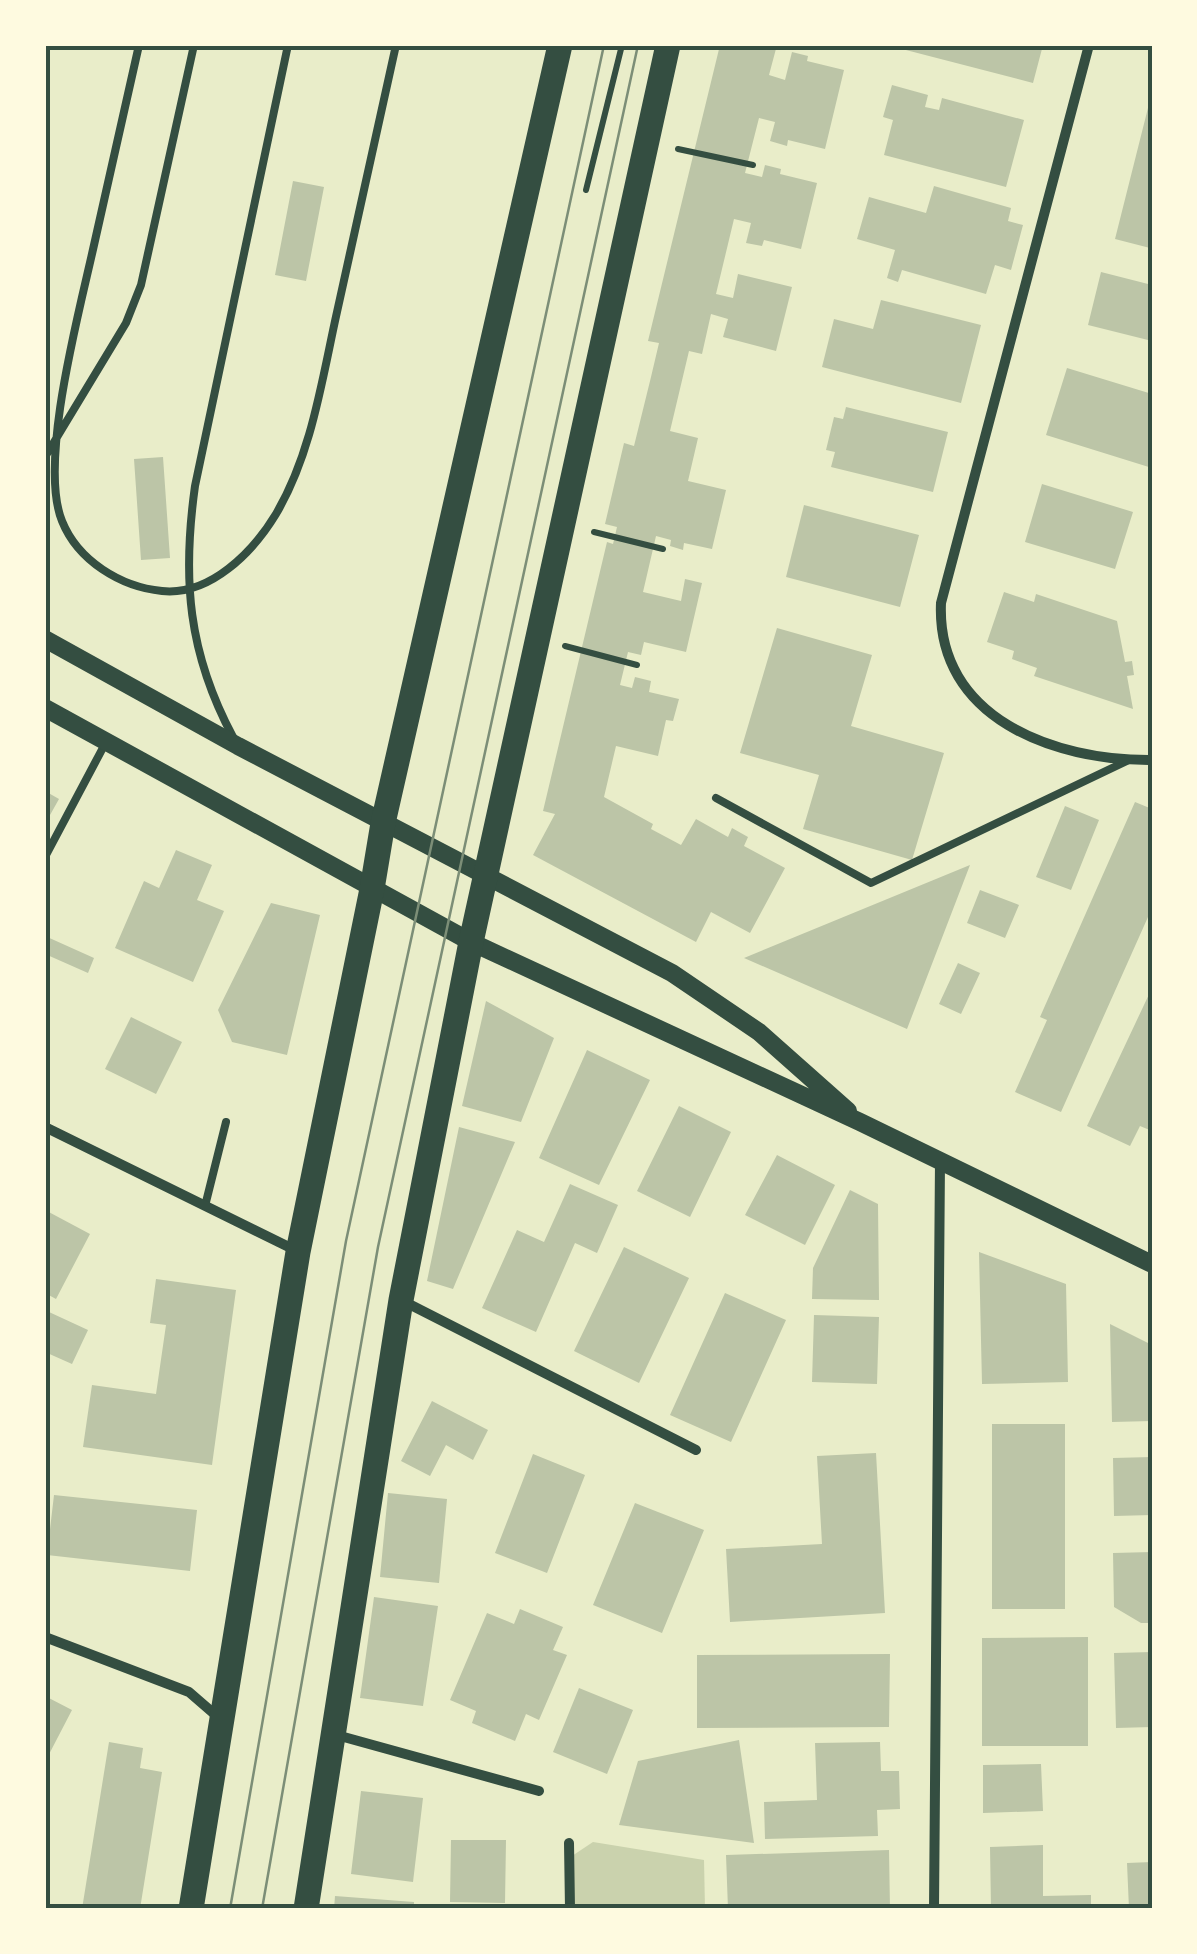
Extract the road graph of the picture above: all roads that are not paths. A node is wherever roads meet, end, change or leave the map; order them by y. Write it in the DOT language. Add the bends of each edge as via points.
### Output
graph roads {
  1 [pos="139,45"];
  2 [pos="194,45"];
  3 [pos="288,45"];
  4 [pos="396,45"];
  5 [pos="560,45"];
  6 [pos="668,45"];
  7 [pos="1089,45"];
  8 [pos="56,437"];
  9 [pos="45,457"];
  10 [pos="190,589"];
  11 [pos="45,639"];
  12 [pos="45,708"];
  13 [pos="106,741"];
  14 [pos="238,746"];
  15 [pos="1128,760"];
  16 [pos="1152,760"];
  17 [pos="716,798"];
  18 [pos="383,823"];
  19 [pos="45,858"];
  20 [pos="486,876"];
  21 [pos="372,889"];
  22 [pos="470,942"];
  23 [pos="226,1122"];
  24 [pos="860,1122"];
  25 [pos="45,1127"];
  26 [pos="940,1160"];
  27 [pos="206,1206"];
  28 [pos="298,1252"];
  29 [pos="1152,1264"];
  30 [pos="401,1300"];
  31 [pos="696,1450"];
  32 [pos="45,1637"];
  33 [pos="224,1724"];
  34 [pos="333,1734"];
  35 [pos="539,1792"];
  36 [pos="569,1843"];
  37 [pos="192,1909"];
  38 [pos="306,1909"];
  39 [pos="570,1909"];
  40 [pos="934,1909"];
  1 -- 8 [label="lane"];
  2 -- 8 [label="lane" via="141,285 126,323"];
  3 -- 10 [label="lane" via="195,486"];
  4 -- 10 [label="lane" via="298,466 275,514 247,550 221,575"];
  5 -- 18 [label="main road"];
  6 -- 20 [label="main road"];
  7 -- 15 [label="street" via="940,632 949,663 991,716 1076,752"];
  8 -- 9 [label="lane"];
  8 -- 10 [label="lane" via="61,520 80,549 104,572 140,588"];
  10 -- 14 [label="lane" via="200,663"];
  11 -- 14 [label="street"];
  12 -- 13 [label="street"];
  13 -- 19 [label="lane"];
  13 -- 21 [label="street"];
  14 -- 18 [label="street"];
  15 -- 16 [label="street"];
  15 -- 17 [label="lane" via="871,883"];
  18 -- 20 [label="street"];
  18 -- 21 [label="main road"];
  20 -- 22 [label="main road"];
  20 -- 24 [label="street" via="672,973 759,1032"];
  21 -- 22 [label="street"];
  21 -- 28 [label="main road"];
  22 -- 24 [label="street"];
  22 -- 30 [label="main road"];
  23 -- 27 [label="lane"];
  24 -- 26 [label="street"];
  25 -- 27 [label="street"];
  26 -- 29 [label="street"];
  26 -- 40 [label="street"];
  27 -- 28 [label="street"];
  28 -- 33 [label="main road"];
  30 -- 31 [label="street"];
  30 -- 34 [label="main road"];
  32 -- 33 [label="street" via="188,1692"];
  33 -- 37 [label="main road"];
  34 -- 35 [label="street"];
  34 -- 38 [label="main road"];
  36 -- 39 [label="street"];
}
